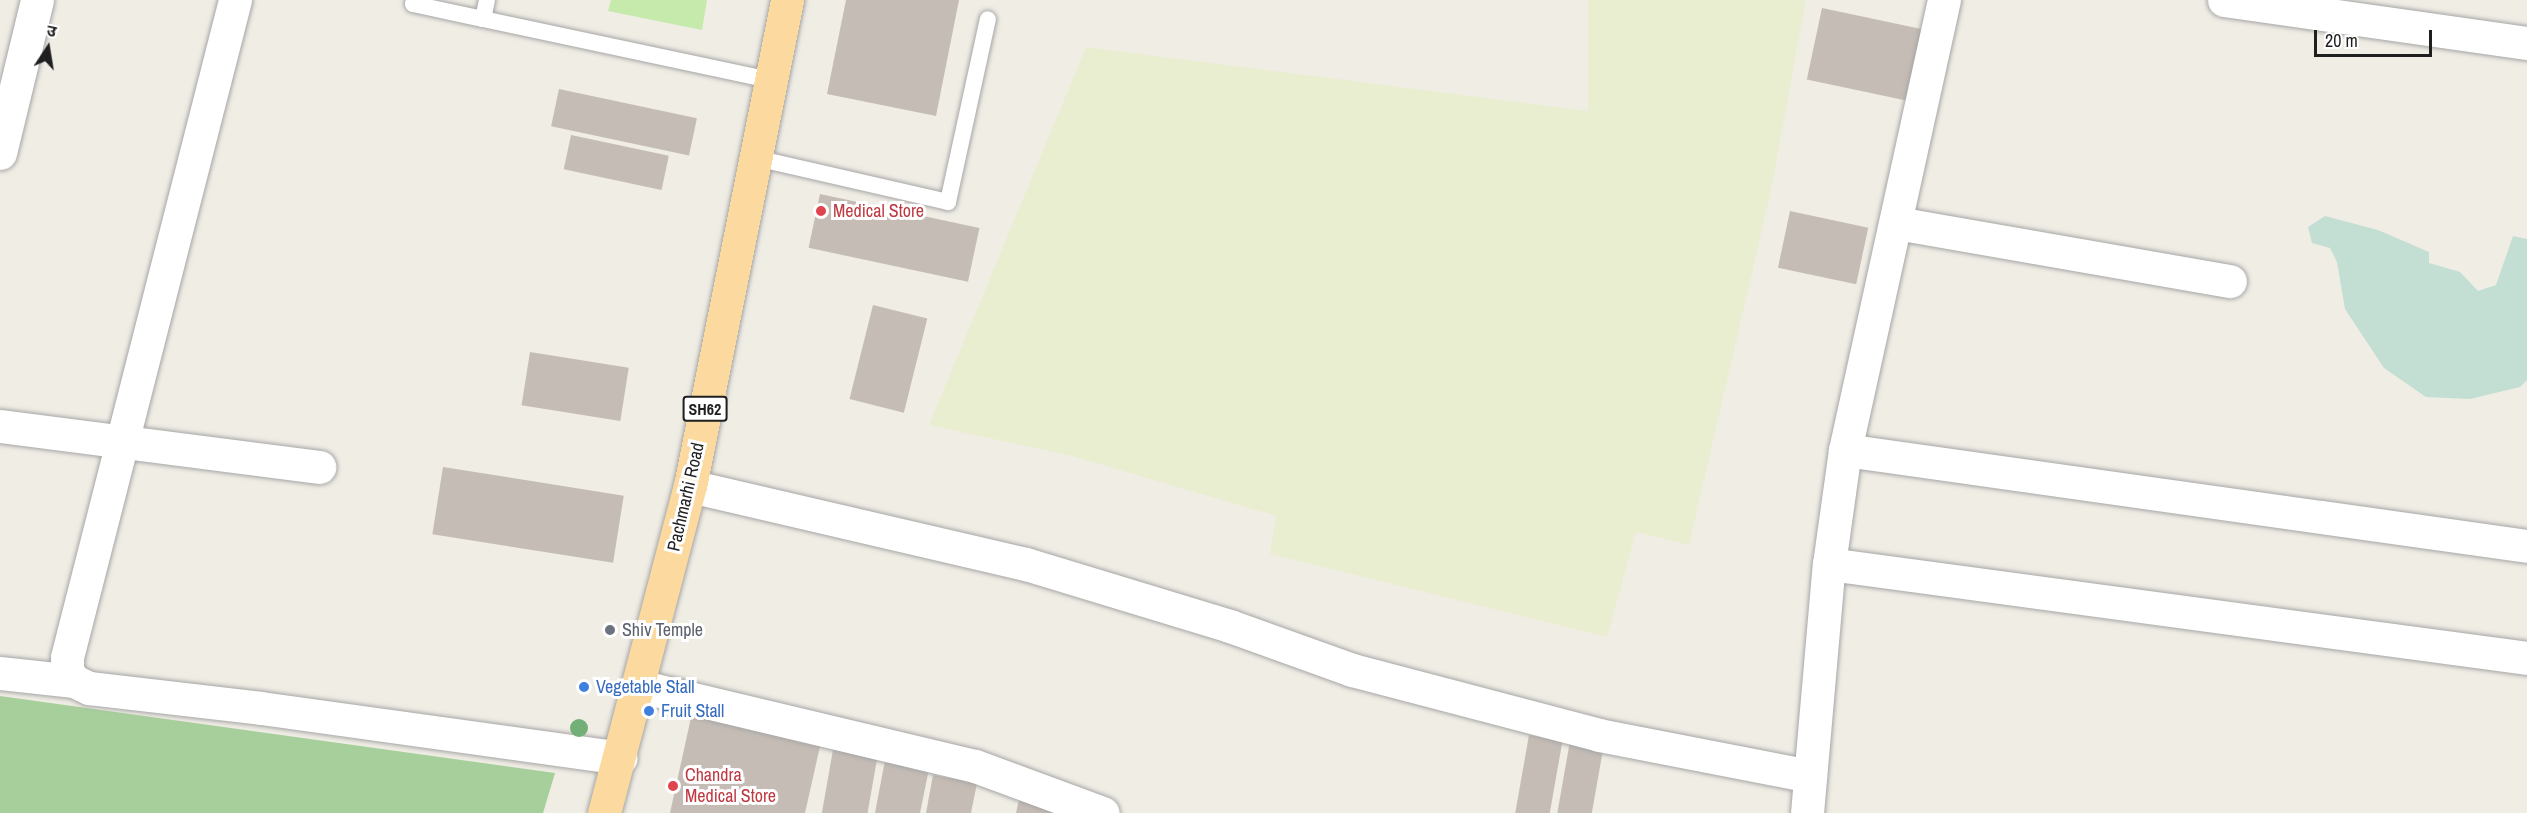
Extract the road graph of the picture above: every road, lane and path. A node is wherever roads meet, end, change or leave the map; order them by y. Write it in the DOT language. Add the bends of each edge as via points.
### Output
graph roads {
  1 [pos="36,0"];
  2 [pos="235,0"];
  3 [pos="414,0"];
  4 [pos="487,0"];
  5 [pos="787,0"];
  6 [pos="1944,0"];
  7 [pos="2224,0"];
  8 [pos="2355,9"];
  9 [pos="483,19"];
  10 [pos="988,19"];
  11 [pos="2527,43"];
  12 [pos="771,80"];
  13 [pos="0,153"];
  14 [pos="756,158"];
  15 [pos="1897,223"];
  16 [pos="2230,281"];
  17 [pos="0,426"];
  18 [pos="123,444"];
  19 [pos="1845,450"];
  20 [pos="319,467"];
  21 [pos="690,486"];
  22 [pos="2527,546"];
  23 [pos="1829,564"];
  24 [pos="2527,658"];
  25 [pos="0,673"];
  26 [pos="74,681"];
  27 [pos="639,686"];
  28 [pos="621,759"];
  29 [pos="1810,776"];
  30 [pos="604,813"];
  31 [pos="1103,813"];
  32 [pos="1807,813"];
  1 -- 13 [label="street"];
  2 -- 18 [label="street"];
  3 -- 9 [label="lane" via="413,4"];
  4 -- 9 [label="lane"];
  5 -- 12 [label="main road, Pachmarhi Road / SH62"];
  6 -- 15 [label="street"];
  7 -- 8 [label="street"];
  8 -- 11 [label="street"];
  9 -- 12 [label="lane"];
  10 -- 14 [label="lane" via="948,202"];
  12 -- 14 [label="main road, Pachmarhi Road / SH62"];
  14 -- 21 [label="main road, Pachmarhi Road / SH62"];
  15 -- 16 [label="street"];
  15 -- 19 [label="street"];
  17 -- 18 [label="street"];
  18 -- 20 [label="street"];
  18 -- 26 [label="street" via="67,657 67,671"];
  19 -- 22 [label="street"];
  19 -- 23 [label="street"];
  21 -- 27 [label="main road, Pachmarhi Road / SH62"];
  21 -- 29 [label="street" via="1026,564 1230,626 1352,670 1599,735"];
  23 -- 24 [label="street"];
  23 -- 29 [label="street"];
  25 -- 26 [label="street"];
  26 -- 28 [label="street" via="89,688"];
  27 -- 28 [label="main road, Pachmarhi Road / SH62"];
  27 -- 31 [label="street" via="975,766"];
  28 -- 30 [label="main road, Pachmarhi Road / SH62"];
  29 -- 32 [label="street"];
}
